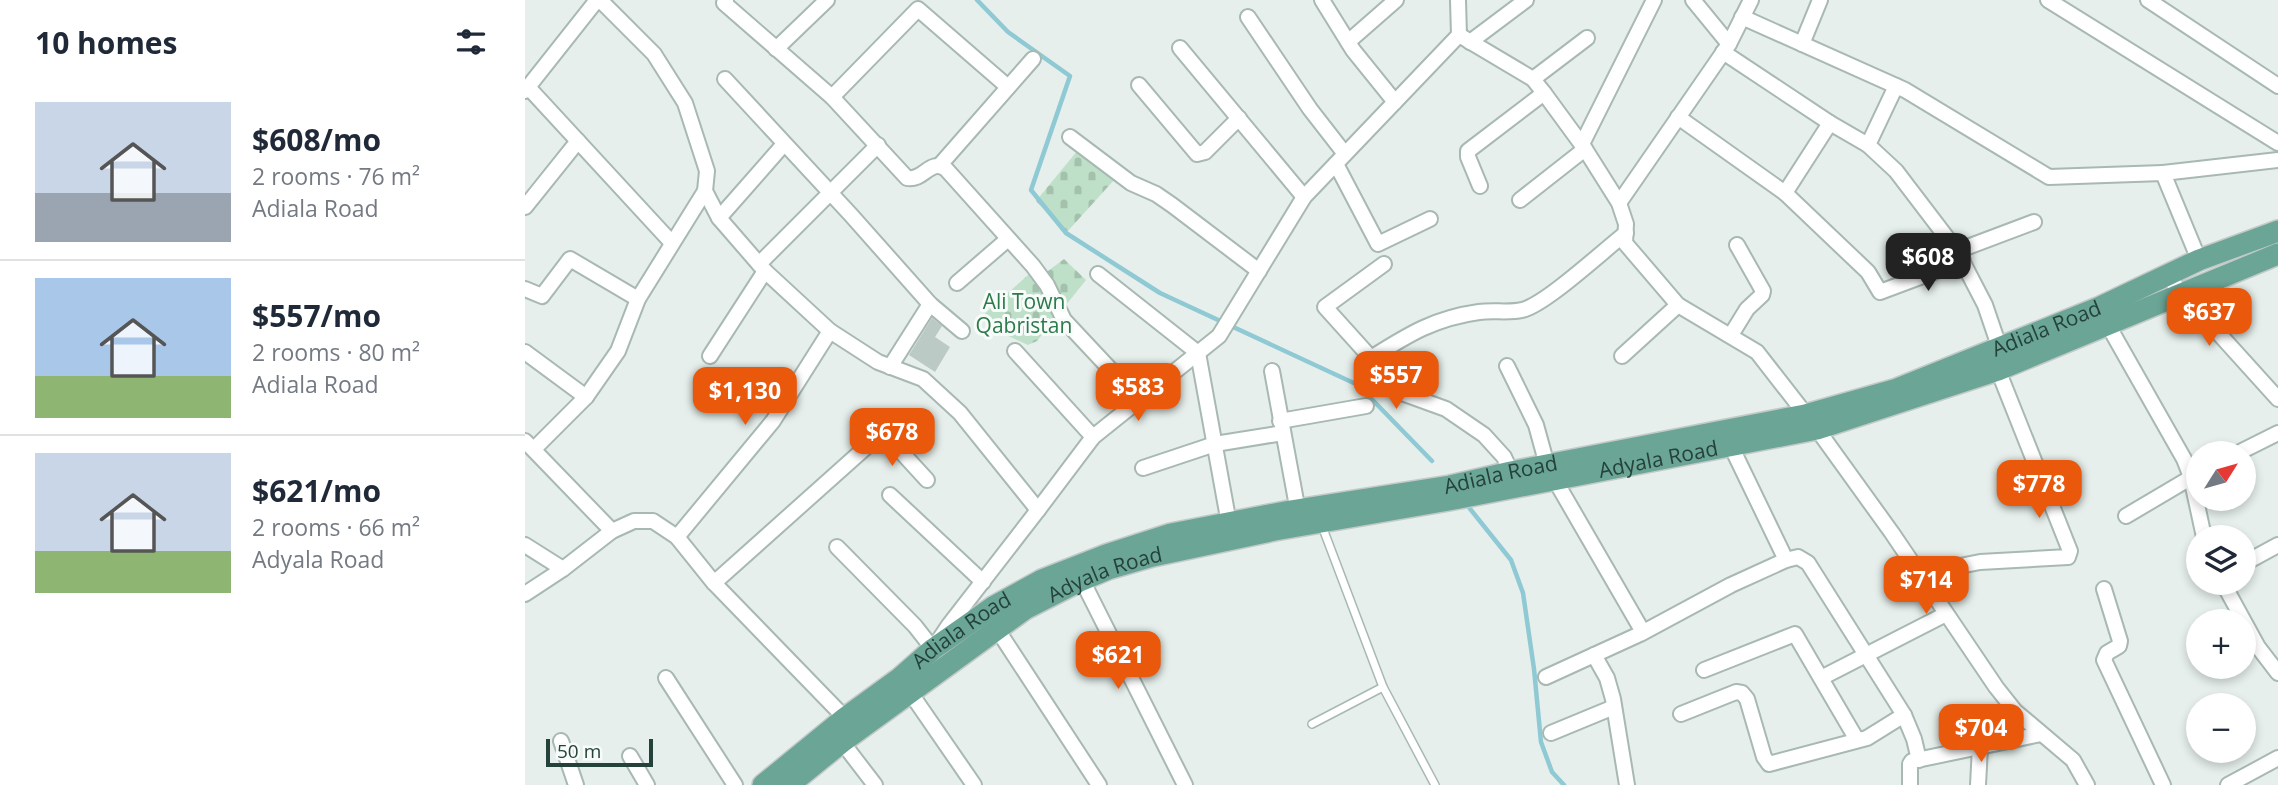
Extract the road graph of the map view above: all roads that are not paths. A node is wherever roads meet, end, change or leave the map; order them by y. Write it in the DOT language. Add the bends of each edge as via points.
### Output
graph roads {
  1 [pos="599,0"];
  2 [pos="726,0"];
  3 [pos="827,0"];
  4 [pos="1322,0"];
  5 [pos="1396,0"];
  6 [pos="1458,0"];
  7 [pos="1526,0"];
  8 [pos="1654,0"];
  9 [pos="1693,0"];
  10 [pos="1751,0"];
  11 [pos="1820,0"];
  12 [pos="2049,0"];
  13 [pos="2148,0"];
  14 [pos="1248,17"];
  15 [pos="1742,17"];
  16 [pos="1587,38"];
  17 [pos="1465,39"];
  18 [pos="1348,42"];
  19 [pos="1802,44"];
  20 [pos="1180,48"];
  21 [pos="1726,48"];
  22 [pos="776,49"];
  23 [pos="1033,59"];
  24 [pos="725,79"];
  25 [pos="1532,79"];
  26 [pos="1139,85"];
  27 [pos="1896,86"];
  28 [pos="2278,86"];
  29 [pos="1008,87"];
  30 [pos="526,89"];
  31 [pos="1544,93"];
  32 [pos="832,97"];
  33 [pos="1395,102"];
  34 [pos="1678,117"];
  35 [pos="1238,118"];
  36 [pos="1830,123"];
  37 [pos="1070,137"];
  38 [pos="578,141"];
  39 [pos="2278,143"];
  40 [pos="784,144"];
  41 [pos="878,145"];
  42 [pos="1868,145"];
  43 [pos="1584,147"];
  44 [pos="1341,159"];
  45 [pos="2278,160"];
  46 [pos="940,165"];
  47 [pos="2163,173"];
  48 [pos="1480,186"];
  49 [pos="705,191"];
  50 [pos="830,192"];
  51 [pos="1785,193"];
  52 [pos="1304,197"];
  53 [pos="1520,200"];
  54 [pos="1619,203"];
  55 [pos="525,207"];
  56 [pos="719,218"];
  57 [pos="1430,219"];
  58 [pos="2034,222"];
  59 [pos="2278,231"];
  60 [pos="1626,233"];
  61 [pos="1008,239"];
  62 [pos="672,243"];
  63 [pos="1737,245"];
  64 [pos="2278,254"];
  65 [pos="1960,256"];
  66 [pos="2199,260"];
  67 [pos="1384,264"];
  68 [pos="762,268"];
  69 [pos="1259,271"];
  70 [pos="1098,274"];
  71 [pos="2165,274"];
  72 [pos="957,283"];
  73 [pos="525,289"];
  74 [pos="2182,293"];
  75 [pos="638,299"];
  76 [pos="930,304"];
  77 [pos="1678,305"];
  78 [pos="2103,316"];
  79 [pos="830,331"];
  80 [pos="962,331"];
  81 [pos="1731,335"];
  82 [pos="1014,351"];
  83 [pos="525,352"];
  84 [pos="1198,353"];
  85 [pos="710,356"];
  86 [pos="1622,356"];
  87 [pos="1371,358"];
  88 [pos="1999,359"];
  89 [pos="1507,366"];
  90 [pos="890,367"];
  91 [pos="1272,371"];
  92 [pos="586,397"];
  93 [pos="2278,399"];
  94 [pos="1139,400"];
  95 [pos="1366,406"];
  96 [pos="1811,422"];
  97 [pos="1282,427"];
  98 [pos="2278,433"];
  99 [pos="1093,437"];
  100 [pos="1215,444"];
  101 [pos="1730,444"];
  102 [pos="2256,444"];
  103 [pos="530,445"];
  104 [pos="2186,463"];
  105 [pos="1143,468"];
  106 [pos="1511,472"];
  107 [pos="1551,473"];
  108 [pos="927,480"];
  109 [pos="2186,481"];
  110 [pos="890,495"];
  111 [pos="1038,510"];
  112 [pos="2126,516"];
  113 [pos="1306,519"];
  114 [pos="613,531"];
  115 [pos="1230,531"];
  116 [pos="677,537"];
  117 [pos="525,545"];
  118 [pos="2278,545"];
  119 [pos="838,547"];
  120 [pos="2256,557"];
  121 [pos="1786,560"];
  122 [pos="563,569"];
  123 [pos="1920,574"];
  124 [pos="1082,580"];
  125 [pos="983,582"];
  126 [pos="713,583"];
  127 [pos="2104,589"];
  128 [pos="525,594"];
  129 [pos="2230,595"];
  130 [pos="1946,614"];
  131 [pos="997,629"];
  132 [pos="1643,632"];
  133 [pos="933,649"];
  134 [pos="1865,654"];
  135 [pos="1594,655"];
  136 [pos="1704,670"];
  137 [pos="2278,673"];
  138 [pos="1546,677"];
  139 [pos="666,678"];
  140 [pos="1821,678"];
  141 [pos="905,686"];
  142 [pos="1383,687"];
  143 [pos="1614,707"];
  144 [pos="1681,714"];
  145 [pos="1904,715"];
  146 [pos="845,718"];
  147 [pos="1312,724"];
  148 [pos="1551,733"];
  149 [pos="2041,734"];
  150 [pos="1857,740"];
  151 [pos="561,741"];
  152 [pos="842,743"];
  153 [pos="1980,747"];
  154 [pos="630,756"];
  155 [pos="2278,758"];
  156 [pos="1919,760"];
  157 [pos="871,784"];
  158 [pos="2231,784"];
  159 [pos="576,785"];
  160 [pos="647,785"];
  161 [pos="735,785"];
  162 [pos="763,785"];
  163 [pos="789,785"];
  164 [pos="974,785"];
  165 [pos="1099,785"];
  166 [pos="1185,785"];
  167 [pos="1435,785"];
  168 [pos="1627,785"];
  169 [pos="1910,785"];
  170 [pos="1978,785"];
  171 [pos="2087,785"];
  172 [pos="2163,785"];
  1 -- 30 [label="street"];
  1 -- 49 [label="street" via="654,54 685,103 707,171"];
  2 -- 22 [label="street" via="724,3"];
  3 -- 22 [label="street"];
  4 -- 18 [label="street"];
  5 -- 18 [label="street"];
  6 -- 17 [label="street"];
  7 -- 17 [label="street"];
  8 -- 43 [label="street"];
  9 -- 21 [label="street"];
  10 -- 15 [label="street"];
  11 -- 19 [label="street"];
  12 -- 39 [label="street"];
  13 -- 28 [label="street"];
  14 -- 44 [label="street"];
  15 -- 19 [label="street"];
  15 -- 21 [label="street"];
  16 -- 25 [label="street"];
  17 -- 25 [label="street"];
  17 -- 33 [label="street"];
  18 -- 33 [label="street"];
  19 -- 27 [label="street"];
  20 -- 35 [label="street"];
  21 -- 34 [label="street"];
  21 -- 36 [label="street"];
  22 -- 32 [label="street"];
  23 -- 29 [label="street"];
  24 -- 40 [label="street"];
  25 -- 31 [label="street"];
  26 -- 35 [label="street" via="1197,154 1205,152"];
  27 -- 42 [label="street"];
  27 -- 47 [label="street" via="2049,177"];
  29 -- 32 [label="street" via="918,9"];
  29 -- 46 [label="street"];
  30 -- 38 [label="street"];
  31 -- 43 [label="street"];
  31 -- 48 [label="street" via="1468,151"];
  32 -- 41 [label="street"];
  33 -- 44 [label="street"];
  34 -- 51 [label="street"];
  34 -- 54 [label="street"];
  35 -- 52 [label="street"];
  36 -- 42 [label="street"];
  36 -- 51 [label="street"];
  37 -- 69 [label="street" via="1131,183 1172,205"];
  38 -- 55 [label="street"];
  38 -- 62 [label="street"];
  40 -- 50 [label="street"];
  40 -- 56 [label="street"];
  41 -- 46 [label="street" via="907,178"];
  41 -- 50 [label="street"];
  42 -- 65 [label="street" via="1896,171"];
  43 -- 53 [label="street"];
  43 -- 54 [label="street"];
  44 -- 52 [label="street"];
  44 -- 57 [label="street" via="1378,244"];
  45 -- 47 [label="street"];
  46 -- 61 [label="street"];
  47 -- 66 [label="street"];
  49 -- 56 [label="street"];
  49 -- 62 [label="street"];
  50 -- 68 [label="street"];
  50 -- 76 [label="street"];
  51 -- 65 [label="street" via="1868,272 1880,292"];
  52 -- 69 [label="street"];
  54 -- 60 [label="street"];
  56 -- 68 [label="street"];
  58 -- 65 [label="street"];
  59 -- 66 [label="main road, Adiala Road"];
  60 -- 77 [label="street" via="1625,243"];
  60 -- 87 [label="street" via="1524,310 1443,320 1414,331"];
  61 -- 72 [label="street"];
  61 -- 94 [label="street" via="1047,285 1064,320"];
  62 -- 75 [label="street"];
  63 -- 81 [label="street" via="1763,291"];
  64 -- 74 [label="main road"];
  65 -- 88 [label="street" via="1985,305"];
  66 -- 71 [label="main road, Adiala Road"];
  67 -- 87 [label="street" via="1325,307"];
  68 -- 79 [label="street"];
  68 -- 85 [label="street"];
  69 -- 84 [label="street" via="1223,330"];
  70 -- 84 [label="street"];
  71 -- 74 [label="street"];
  71 -- 78 [label="main road, Adiala Road"];
  73 -- 75 [label="street" via="542,296 570,258"];
  74 -- 78 [label="main road"];
  74 -- 93 [label="street"];
  75 -- 92 [label="street" via="618,351"];
  76 -- 80 [label="street"];
  76 -- 90 [label="street"];
  77 -- 81 [label="street"];
  77 -- 86 [label="street"];
  78 -- 88 [label="main road, Adiala Road"];
  78 -- 104 [label="street"];
  79 -- 90 [label="street"];
  79 -- 116 [label="street" via="772,421"];
  81 -- 96 [label="street" via="1757,352"];
  82 -- 99 [label="street"];
  83 -- 92 [label="street"];
  84 -- 94 [label="street"];
  84 -- 100 [label="street"];
  87 -- 106 [label="street" via="1399,392 1446,409 1484,435"];
  88 -- 96 [label="main road, Adiala Road" via="1966,360"];
  88 -- 123 [label="street" via="2070,551 2068,557 1980,562"];
  89 -- 107 [label="street" via="1536,425"];
  90 -- 111 [label="street" via="923,379 960,413"];
  91 -- 97 [label="street"];
  92 -- 103 [label="street"];
  94 -- 99 [label="street"];
  95 -- 97 [label="street"];
  96 -- 101 [label="main road, Adyala Road"];
  96 -- 107 [label="main road, Adiala Road"];
  96 -- 123 [label="street"];
  97 -- 100 [label="street"];
  97 -- 113 [label="street"];
  98 -- 102 [label="street"];
  99 -- 111 [label="street"];
  100 -- 105 [label="street"];
  100 -- 115 [label="street"];
  101 -- 107 [label="main road, Adyala Road"];
  101 -- 121 [label="street"];
  103 -- 114 [label="street"];
  106 -- 107 [label="main road, Adiala Road"];
  106 -- 113 [label="main road, Adiala Road"];
  107 -- 113 [label="main road, Adyala Road"];
  107 -- 132 [label="street"];
  108 -- 126 [label="street" via="883,432"];
  109 -- 112 [label="street"];
  110 -- 125 [label="street"];
  111 -- 125 [label="street"];
  113 -- 115 [label="main road, Adiala Road"];
  113 -- 142 [label="lane"];
  114 -- 116 [label="street" via="634,521 653,521"];
  114 -- 122 [label="street"];
  115 -- 124 [label="main road, Adyala Road"];
  115 -- 133 [label="main road, Adiala Road" via="1171,534 1042,580"];
  116 -- 126 [label="street"];
  117 -- 122 [label="street"];
  118 -- 120 [label="street"];
  119 -- 133 [label="street"];
  121 -- 132 [label="street"];
  121 -- 134 [label="street" via="1798,557 1808,563"];
  122 -- 128 [label="street"];
  123 -- 130 [label="street"];
  124 -- 131 [label="main road, Adyala Road"];
  124 -- 166 [label="street"];
  125 -- 133 [label="street"];
  126 -- 146 [label="street"];
  127 -- 172 [label="street" via="2120,641 2104,660"];
  129 -- 137 [label="street" via="2258,647"];
  130 -- 134 [label="street"];
  130 -- 149 [label="street" via="2015,711"];
  131 -- 141 [label="main road, Adyala Road"];
  131 -- 165 [label="street"];
  132 -- 135 [label="street"];
  133 -- 141 [label="main road, Adiala Road"];
  134 -- 140 [label="street"];
  134 -- 145 [label="street"];
  135 -- 138 [label="street"];
  135 -- 143 [label="street" via="1607,677"];
  136 -- 140 [label="street" via="1795,634"];
  139 -- 161 [label="street"];
  140 -- 150 [label="street"];
  141 -- 146 [label="main road, Adiala Road"];
  141 -- 152 [label="main road, Adyala Road"];
  141 -- 164 [label="street"];
  142 -- 147 [label="lane"];
  142 -- 167 [label="lane"];
  143 -- 148 [label="street"];
  143 -- 168 [label="street"];
  144 -- 150 [label="street" via="1742,693 1769,764"];
  145 -- 150 [label="street"];
  145 -- 156 [label="street"];
  146 -- 162 [label="main road, Adiala Road"];
  149 -- 153 [label="street"];
  149 -- 171 [label="street" via="2073,760"];
  151 -- 159 [label="street"];
  152 -- 157 [label="street"];
  152 -- 163 [label="main road, Adyala Road"];
  153 -- 156 [label="street"];
  153 -- 170 [label="street"];
  154 -- 160 [label="street"];
  155 -- 158 [label="street"];
  156 -- 169 [label="street" via="1910,762"];
}
